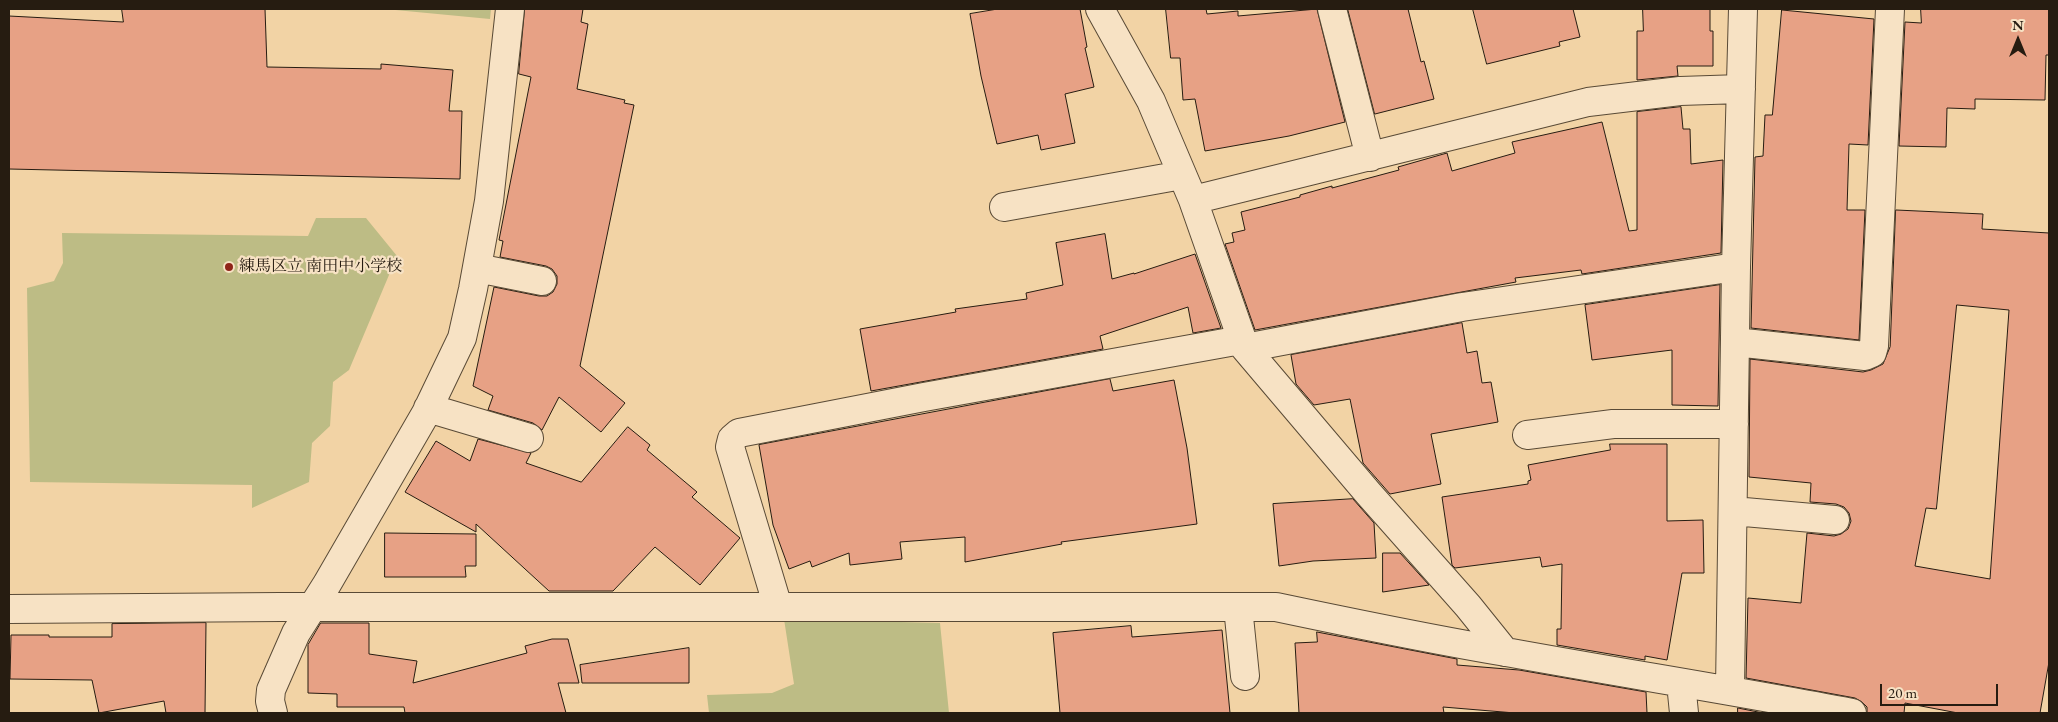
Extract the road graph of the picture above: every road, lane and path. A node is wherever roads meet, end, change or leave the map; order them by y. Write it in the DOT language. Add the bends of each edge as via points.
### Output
graph roads {
  1 [pos="510,9"];
  2 [pos="1100,9"];
  3 [pos="1332,9"];
  4 [pos="1743,9"];
  5 [pos="1890,9"];
  6 [pos="1741,89"];
  7 [pos="1370,157"];
  8 [pos="1182,175"];
  9 [pos="1193,200"];
  10 [pos="1004,207"];
  11 [pos="1736,267"];
  12 [pos="477,268"];
  13 [pos="542,281"];
  14 [pos="1735,342"];
  15 [pos="1243,344"];
  16 [pos="428,408"];
  17 [pos="1734,424"];
  18 [pos="1527,435"];
  19 [pos="529,438"];
  20 [pos="1733,511"];
  21 [pos="1835,520"];
  22 [pos="312,607"];
  23 [pos="778,607"];
  24 [pos="1238,607"];
  25 [pos="9,610"];
  26 [pos="1505,652"];
  27 [pos="1245,676"];
  28 [pos="1681,683"];
  29 [pos="1730,690"];
  30 [pos="273,713"];
  31 [pos="1684,713"];
  32 [pos="1852,713"];
  1 -- 12 [label="street" via="489,201"];
  2 -- 8 [label="street" via="1151,102"];
  3 -- 7 [label="street"];
  4 -- 6 [label="street"];
  5 -- 14 [label="street" via="1872,353 1865,356"];
  6 -- 7 [label="street" via="1680,91 1588,102"];
  6 -- 11 [label="street"];
  7 -- 9 [label="street"];
  8 -- 9 [label="street"];
  8 -- 10 [label="street"];
  9 -- 15 [label="street"];
  11 -- 14 [label="street"];
  11 -- 15 [label="street" via="1462,307"];
  12 -- 13 [label="street"];
  12 -- 16 [label="street" via="462,338"];
  14 -- 17 [label="street"];
  15 -- 23 [label="street" via="924,397 739,433 732,439 730,447"];
  15 -- 26 [label="street"];
  16 -- 19 [label="street"];
  16 -- 22 [label="street"];
  17 -- 18 [label="street" via="1613,424"];
  17 -- 20 [label="street"];
  20 -- 21 [label="street"];
  20 -- 29 [label="street"];
  22 -- 23 [label="street"];
  22 -- 25 [label="street"];
  22 -- 30 [label="street" via="296,633 271,690"];
  23 -- 24 [label="street"];
  24 -- 26 [label="street" via="1276,607"];
  24 -- 27 [label="street"];
  26 -- 28 [label="street"];
  28 -- 29 [label="street"];
  28 -- 31 [label="street"];
  29 -- 32 [label="street"];
}
